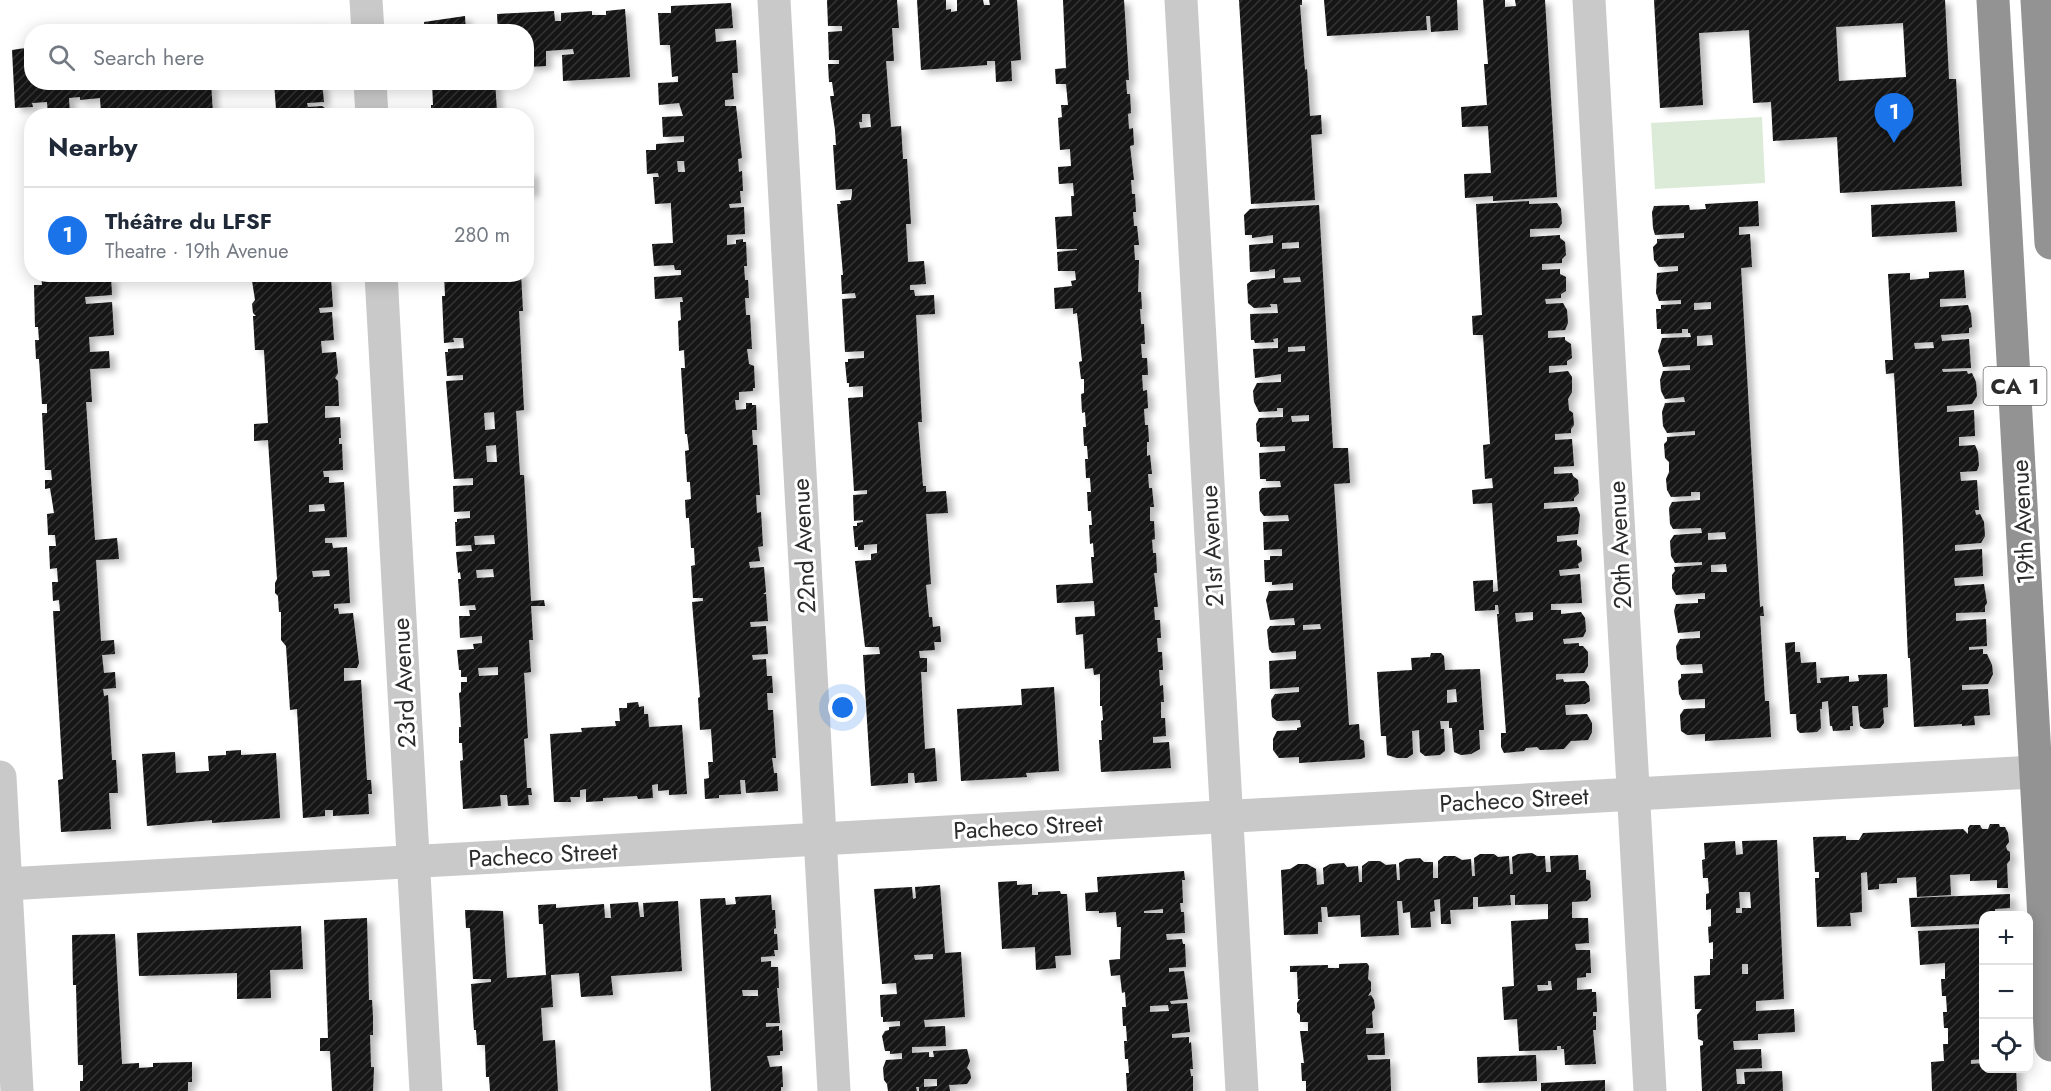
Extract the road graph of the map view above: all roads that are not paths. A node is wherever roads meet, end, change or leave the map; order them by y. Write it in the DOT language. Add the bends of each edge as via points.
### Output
graph roads {
  1 [pos="366,0"];
  2 [pos="774,0"];
  3 [pos="1181,0"];
  4 [pos="1590,0"];
  5 [pos="1993,0"];
  6 [pos="2037,0"];
  7 [pos="368,24"];
  8 [pos="370,90"];
  9 [pos="372,108"];
  10 [pos="2051,243"];
  11 [pos="381,282"];
  12 [pos="2044,771"];
  13 [pos="0,777"];
  14 [pos="1634,794"];
  15 [pos="1227,816"];
  16 [pos="820,839"];
  17 [pos="414,862"];
  18 [pos="6,884"];
  19 [pos="2051,1045"];
  20 [pos="17,1091"];
  21 [pos="426,1091"];
  22 [pos="834,1091"];
  23 [pos="1242,1091"];
  24 [pos="1650,1091"];
  1 -- 7 [label="street"];
  2 -- 16 [label="street, 22nd Avenue"];
  3 -- 15 [label="street, 21st Avenue"];
  4 -- 14 [label="street, 20th Avenue"];
  5 -- 12 [label="highway, 19th Avenue / CA 1"];
  6 -- 10 [label="highway"];
  8 -- 9 [label="street"];
  11 -- 17 [label="street, 23rd Avenue"];
  12 -- 14 [label="street, Pacheco Street"];
  12 -- 19 [label="highway, 19th Avenue / CA 1"];
  13 -- 18 [label="street"];
  14 -- 15 [label="street, Pacheco Street"];
  14 -- 24 [label="street, 20th Avenue"];
  15 -- 16 [label="street, Pacheco Street"];
  15 -- 23 [label="street, 21st Avenue"];
  16 -- 17 [label="street, Pacheco Street"];
  16 -- 22 [label="street, 22nd Avenue"];
  17 -- 18 [label="street, Pacheco Street"];
  17 -- 21 [label="street, 23rd Avenue"];
  18 -- 20 [label="street"];
}
